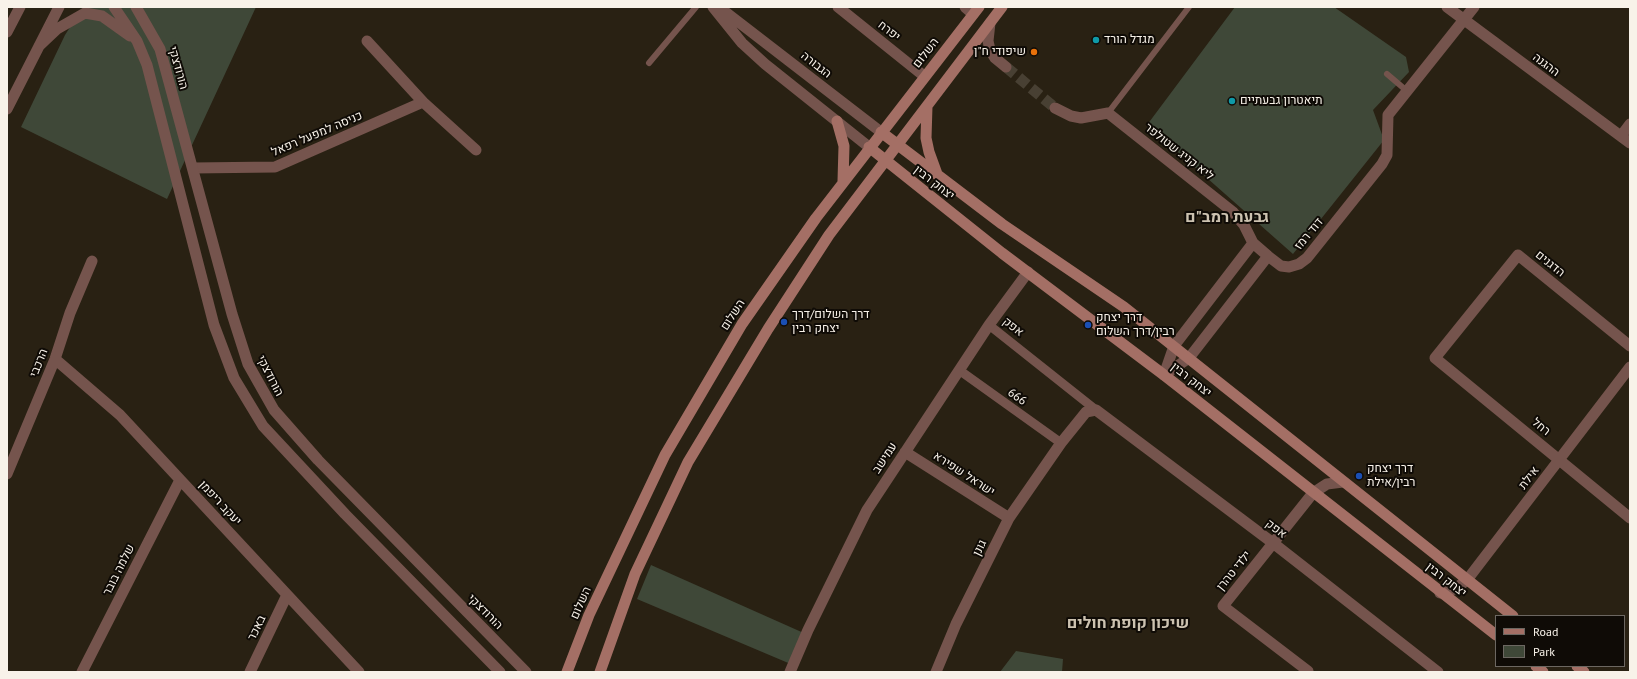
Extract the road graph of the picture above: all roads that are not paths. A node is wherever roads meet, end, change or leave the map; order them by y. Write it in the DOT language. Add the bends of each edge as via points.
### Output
graph roads {
  1 [pos="20,7"];
  2 [pos="59,7"];
  3 [pos="114,7"];
  4 [pos="136,7"];
  5 [pos="696,7"];
  6 [pos="713,7"];
  7 [pos="719,7"];
  8 [pos="838,7"];
  9 [pos="1002,7"];
  10 [pos="1189,7"];
  11 [pos="1447,7"];
  12 [pos="1474,7"];
  13 [pos="972,9"];
  14 [pos="1464,20"];
  15 [pos="990,23"];
  16 [pos="7,32"];
  17 [pos="137,41"];
  18 [pos="367,41"];
  19 [pos="38,46"];
  20 [pos="649,63"];
  21 [pos="1006,67"];
  22 [pos="1387,74"];
  23 [pos="924,76"];
  24 [pos="1407,91"];
  25 [pos="423,102"];
  26 [pos="927,105"];
  27 [pos="1055,108"];
  28 [pos="7,109"];
  29 [pos="1108,113"];
  30 [pos="837,121"];
  31 [pos="1630,124"];
  32 [pos="881,132"];
  33 [pos="1621,136"];
  34 [pos="1630,143"];
  35 [pos="897,144"];
  36 [pos="869,148"];
  37 [pos="476,150"];
  38 [pos="884,161"];
  39 [pos="193,168"];
  40 [pos="938,177"];
  41 [pos="843,182"];
  42 [pos="1253,243"];
  43 [pos="1268,256"];
  44 [pos="92,261"];
  45 [pos="1028,272"];
  46 [pos="989,325"];
  47 [pos="1174,346"];
  48 [pos="1630,346"];
  49 [pos="1189,358"];
  50 [pos="1435,358"];
  51 [pos="55,359"];
  52 [pos="1630,367"];
  53 [pos="959,370"];
  54 [pos="1164,375"];
  55 [pos="1096,410"];
  56 [pos="1062,443"];
  57 [pos="905,452"];
  58 [pos="1560,459"];
  59 [pos="7,474"];
  60 [pos="180,480"];
  61 [pos="1343,482"];
  62 [pos="1313,493"];
  63 [pos="1009,518"];
  64 [pos="1630,518"];
  65 [pos="1273,543"];
  66 [pos="1467,580"];
  67 [pos="1440,593"];
  68 [pos="287,595"];
  69 [pos="1512,615"];
  70 [pos="1495,634"];
  71 [pos="1308,671"];
  72 [pos="82,672"];
  73 [pos="250,672"];
  74 [pos="359,672"];
  75 [pos="500,672"];
  76 [pos="526,672"];
  77 [pos="567,672"];
  78 [pos="600,672"];
  79 [pos="790,672"];
  80 [pos="936,672"];
  81 [pos="1438,672"];
  1 -- 16 [label="street"];
  2 -- 19 [label="street"];
  3 -- 17 [label="street"];
  4 -- 39 [label="street, הורודצקי" via="160,48"];
  5 -- 20 [label="lane"];
  6 -- 30 [label="street" via="742,43"];
  7 -- 32 [label="street, הגבורה"];
  8 -- 23 [label="street, יפרח"];
  9 -- 15 [label="main road"];
  10 -- 29 [label="lane"];
  11 -- 14 [label="street, ההגנה"];
  12 -- 14 [label="street, דוד רמז"];
  13 -- 23 [label="main road, השלום"];
  14 -- 24 [label="street, דוד רמז"];
  14 -- 33 [label="street, ההגנה"];
  15 -- 21 [label="street" via="990,50"];
  15 -- 26 [label="main road"];
  17 -- 19 [label="street" via="102,16 85,13 57,29"];
  17 -- 75 [label="street" via="147,65 214,324 234,378 268,432 350,520"];
  18 -- 25 [label="street"];
  19 -- 28 [label="street"];
  22 -- 24 [label="lane"];
  23 -- 32 [label="main road, השלום"];
  24 -- 43 [label="street, דוד רמז" via="1388,115 1387,155 1307,258 1289,267 1281,266"];
  25 -- 37 [label="street"];
  25 -- 39 [label="street, כניסה למפעל רפאל" via="274,167"];
  26 -- 35 [label="main road"];
  26 -- 40 [label="main road" via="926,138"];
  27 -- 29 [label="street" via="1081,118"];
  29 -- 42 [label="street, ליא קניג שטולפר" via="1233,212 1244,225"];
  30 -- 36 [label="street"];
  30 -- 41 [label="main road" via="844,146"];
  31 -- 33 [label="street"];
  32 -- 35 [label="main road, הגבורה"];
  32 -- 36 [label="main road, השלום"];
  33 -- 34 [label="street, ההגנה"];
  35 -- 38 [label="main road"];
  35 -- 40 [label="main road, יצחק רבין"];
  36 -- 38 [label="main road, יצחק רבין"];
  36 -- 41 [label="main road, השלום"];
  38 -- 45 [label="main road, יצחק רבין"];
  38 -- 78 [label="main road" via="824,241 688,462 635,574"];
  39 -- 76 [label="street, הורודצקי" via="248,364 274,410 318,460"];
  40 -- 47 [label="main road, יצחק רבין" via="1011,231 1109,296"];
  41 -- 77 [label="main road, השלום" via="742,324 665,455 589,614"];
  42 -- 43 [label="street, ליא קניג שטולפר"];
  42 -- 47 [label="street"];
  43 -- 49 [label="street"];
  44 -- 51 [label="street, הרכבי" via="70,313"];
  45 -- 46 [label="street, עמישב"];
  45 -- 54 [label="main road, יצחק רבין"];
  46 -- 53 [label="street, עמישב"];
  46 -- 55 [label="street, אפק"];
  47 -- 49 [label="main road, יצחק רבין"];
  47 -- 54 [label="street"];
  48 -- 50 [label="street, הדגנים" via="1518,255"];
  49 -- 54 [label="street"];
  49 -- 61 [label="main road, יצחק רבין"];
  50 -- 58 [label="street, רחל"];
  51 -- 59 [label="street, הרכבי"];
  51 -- 60 [label="street, יעקב ריפמן" via="120,415"];
  52 -- 58 [label="street, אילת"];
  53 -- 56 [label="street, 666"];
  53 -- 57 [label="street, עמישב"];
  54 -- 62 [label="main road, יצחק רבין"];
  55 -- 56 [label="street" via="1086,412"];
  55 -- 65 [label="street, אפק"];
  56 -- 63 [label="street, גונן"];
  57 -- 63 [label="street, ישראל שפירא"];
  57 -- 79 [label="street, עמישב" via="867,510"];
  58 -- 64 [label="street, רחל"];
  58 -- 66 [label="street, אילת"];
  60 -- 68 [label="street, יעקב ריפמן"];
  60 -- 72 [label="street, שלמה בובר"];
  61 -- 62 [label="street, ילדי טהרן" via="1327,484"];
  61 -- 66 [label="main road, יצחק רבין"];
  62 -- 65 [label="street, ילדי טהרן"];
  62 -- 67 [label="main road, יצחק רבין"];
  63 -- 80 [label="street, גונן" via="956,624"];
  65 -- 71 [label="street, ילדי טהרן" via="1223,606"];
  65 -- 81 [label="street, אפק"];
  66 -- 67 [label="street, אילת" via="1455,589"];
  66 -- 69 [label="main road, יצחק רבין"];
  67 -- 70 [label="main road, יצחק רבין"];
  68 -- 73 [label="street, באכר"];
  68 -- 74 [label="street, יעקב ריפמן"];
}
